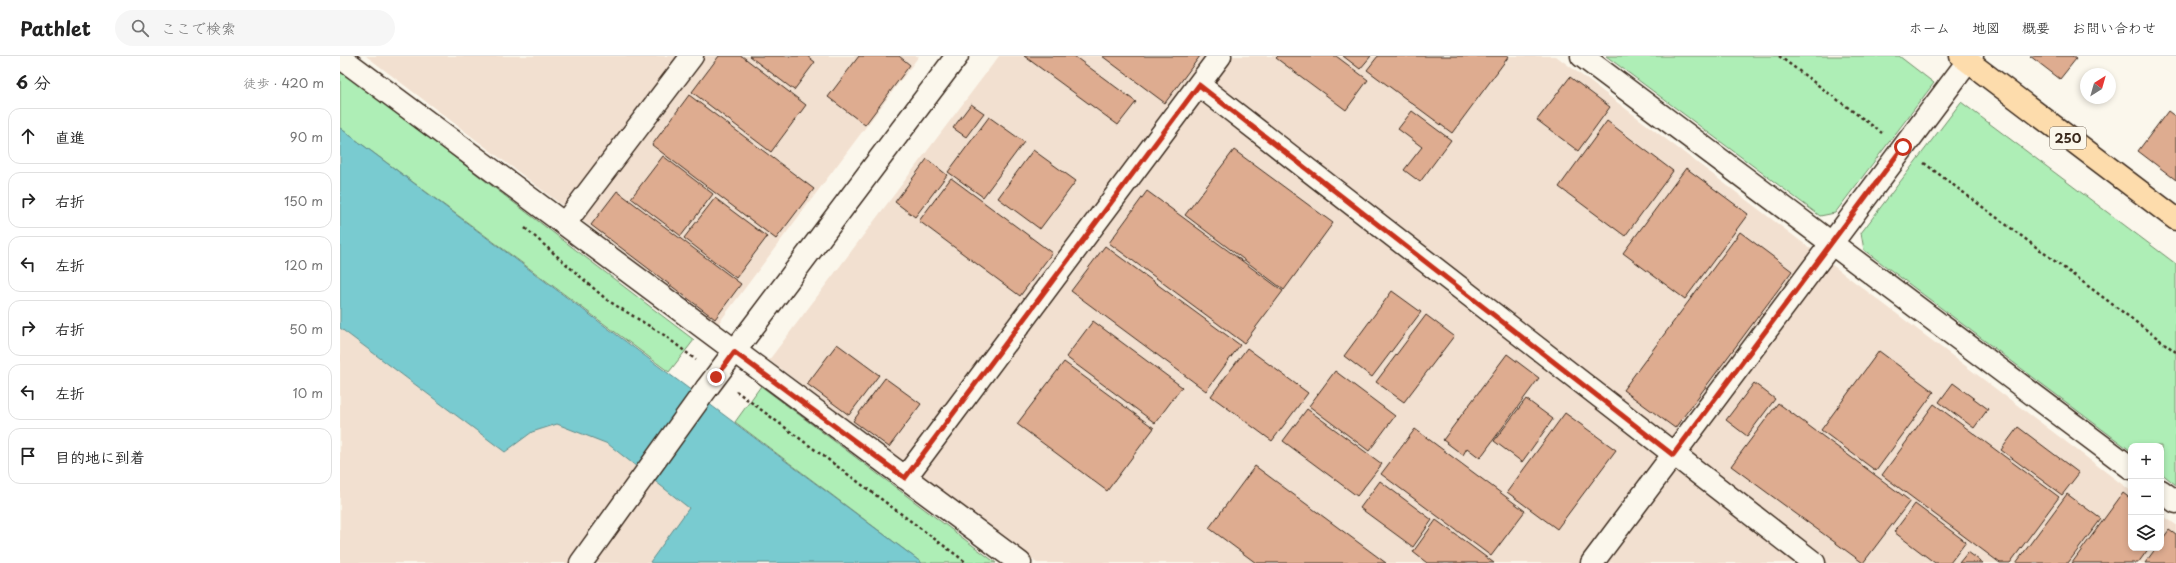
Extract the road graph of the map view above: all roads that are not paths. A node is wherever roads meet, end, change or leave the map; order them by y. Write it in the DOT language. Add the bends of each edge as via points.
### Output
graph roads {
  1 [pos="340,56"];
  2 [pos="692,56"];
  3 [pos="957,56"];
  4 [pos="1220,56"];
  5 [pos="1582,56"];
  6 [pos="1967,58"];
  7 [pos="1199,85"];
  8 [pos="2176,219"];
  9 [pos="565,223"];
  10 [pos="1832,242"];
  11 [pos="734,352"];
  12 [pos="1673,455"];
  13 [pos="2128,466"];
  14 [pos="905,478"];
  15 [pos="2164,493"];
  16 [pos="2176,502"];
  17 [pos="581,563"];
  18 [pos="1020,563"];
  19 [pos="1592,563"];
  20 [pos="1814,563"];
  1 -- 9 [label="street"];
  2 -- 9 [label="street"];
  3 -- 11 [label="street"];
  4 -- 7 [label="street"];
  5 -- 10 [label="street"];
  6 -- 8 [label="highway, 250"];
  6 -- 10 [label="street"];
  7 -- 12 [label="street"];
  7 -- 14 [label="street"];
  9 -- 11 [label="street"];
  10 -- 12 [label="street"];
  10 -- 13 [label="street"];
  11 -- 14 [label="street"];
  11 -- 17 [label="street"];
  12 -- 19 [label="street"];
  12 -- 20 [label="street"];
  14 -- 18 [label="street"];
  15 -- 16 [label="street"];
}
